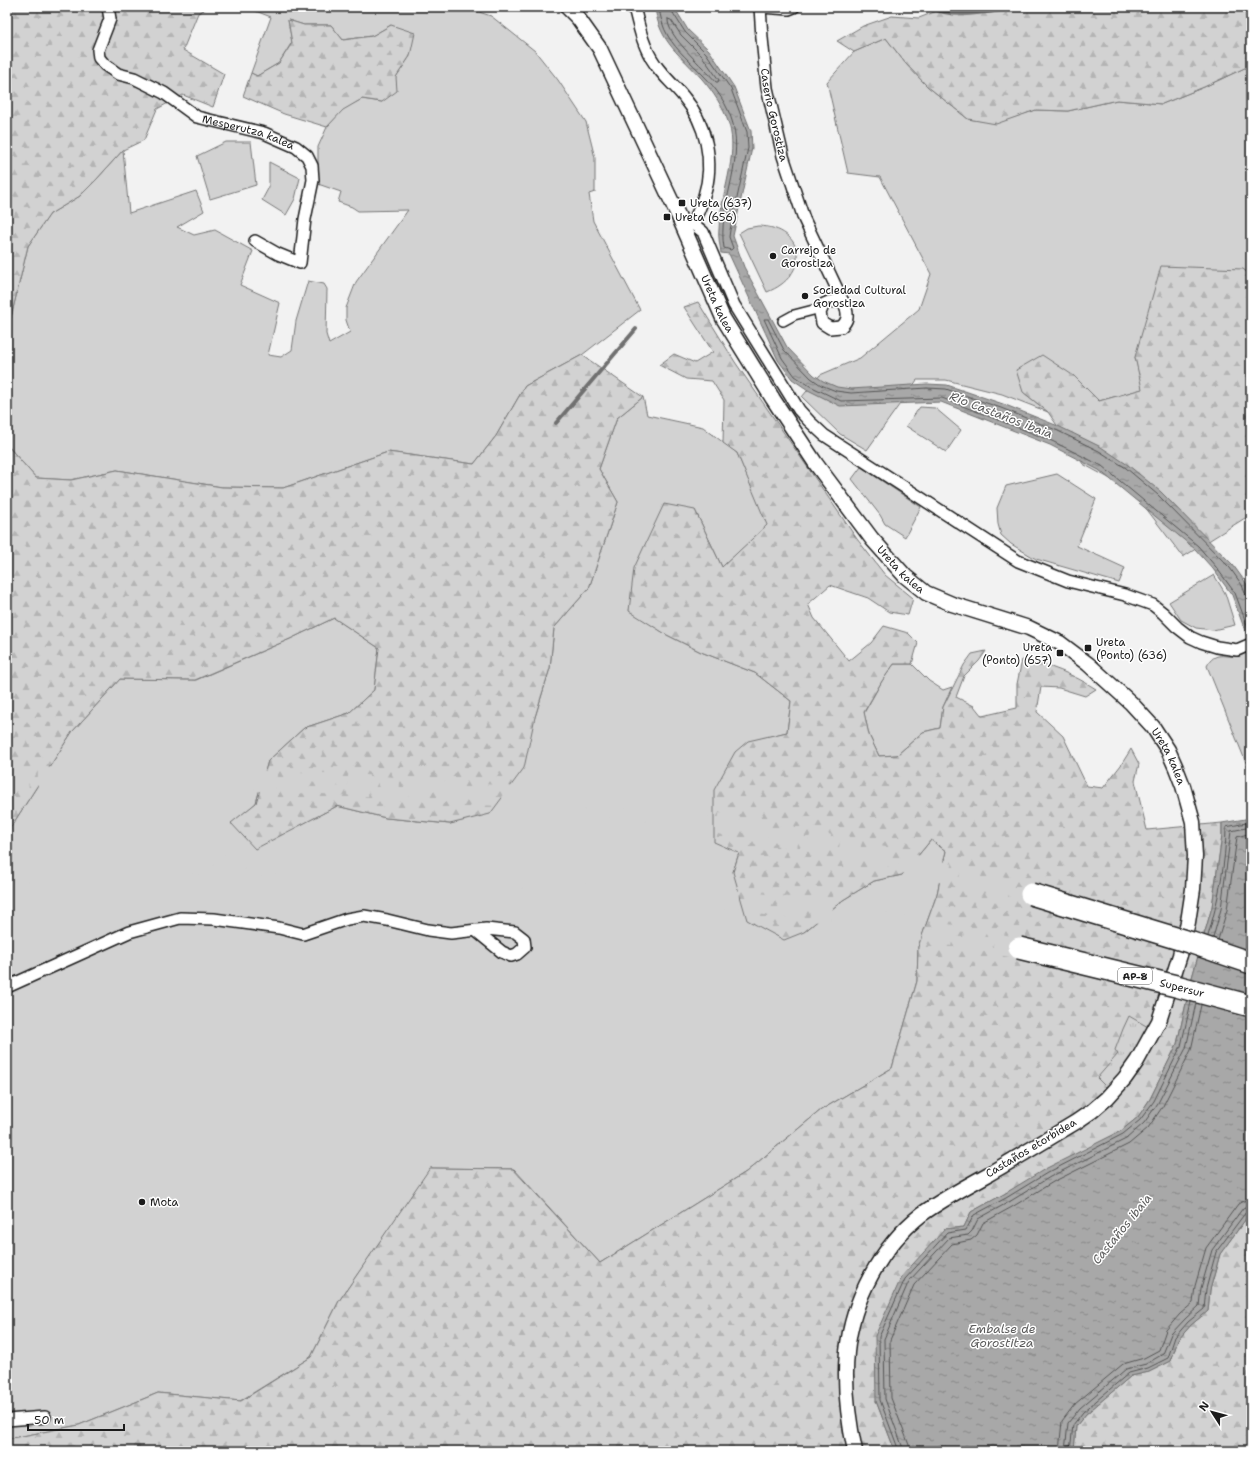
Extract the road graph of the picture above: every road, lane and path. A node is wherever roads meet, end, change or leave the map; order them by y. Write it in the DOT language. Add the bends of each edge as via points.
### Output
graph roads {
  1 [pos="108,7"];
  2 [pos="567,7"];
  3 [pos="634,7"];
  4 [pos="761,7"];
  5 [pos="794,7"];
  6 [pos="688,226"];
  7 [pos="255,241"];
  8 [pos="844,304"];
  9 [pos="821,308"];
  10 [pos="783,320"];
  11 [pos="1249,645"];
  12 [pos="1193,822"];
  13 [pos="1031,894"];
  14 [pos="475,930"];
  15 [pos="1019,948"];
  16 [pos="1251,963"];
  17 [pos="7,987"];
  18 [pos="1251,1006"];
  19 [pos="45,1417"];
  20 [pos="7,1420"];
  21 [pos="855,1451"];
  1 -- 7 [label="street, Mesperutza kalea" via="110,19 98,50 99,58 105,65 118,74 134,78 164,93 197,117 264,133 296,147 307,156 312,166 313,180 304,219 300,263"];
  2 -- 6 [label="street, Ureta kalea" via="600,49"];
  3 -- 6 [label="street" via="646,48 655,64 694,109 703,128 708,150 708,173 698,213"];
  4 -- 5 [label="street, Caserio Gorostiza"];
  4 -- 8 [label="street, Caserio Gorostiza" via="767,88 783,156 804,219"];
  6 -- 11 [label="street, Ureta kalea" via="703,232 734,305 798,410 824,436 1018,561 1068,581 1125,595 1153,605 1177,627 1201,642 1237,650"];
  6 -- 12 [label="street, Ureta kalea" via="723,318 816,464 872,539 905,576 926,593 1039,632 1060,643 1088,664 1153,727 1168,750 1184,786"];
  8 -- 9 [label="street" via="833,300"];
  8 -- 9 [label="street" via="848,314 841,327 830,328 822,323"];
  9 -- 10 [label="street"];
  12 -- 21 [label="street, Castaños etorbidea" via="1193,889 1180,955 1158,1021 1125,1078 1107,1098 1076,1122 922,1215 903,1232 879,1263 856,1310 847,1352 846,1385"];
  13 -- 16 [label="highway, bridge"];
  14 -- 17 [label="street" via="451,933 364,916 303,934 214,919 180,918 129,932"];
  15 -- 18 [label="highway, Supersur / AP-8, bridge"];
  19 -- 20 [label="street"];
}
